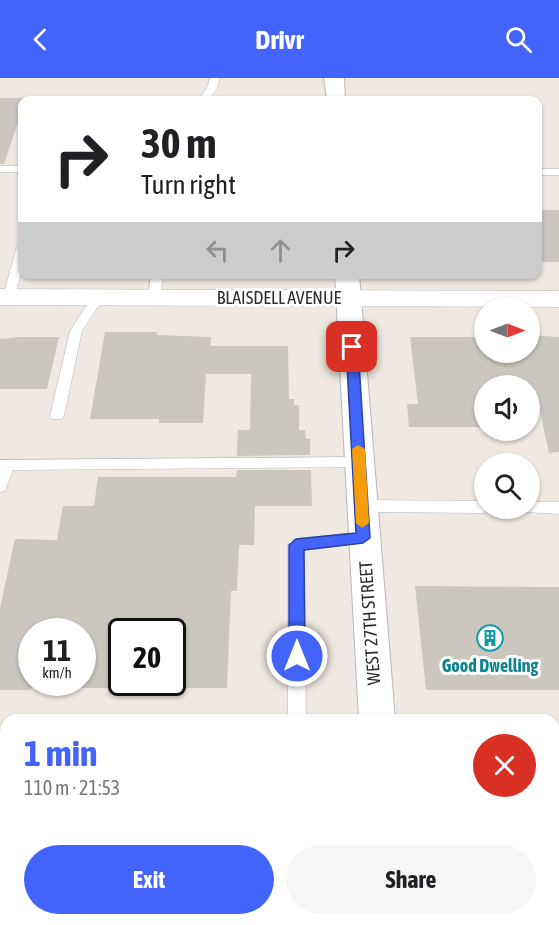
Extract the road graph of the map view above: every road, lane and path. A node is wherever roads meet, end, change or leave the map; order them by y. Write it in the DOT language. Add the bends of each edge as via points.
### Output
graph roads {
  1 [pos="215,78"];
  2 [pos="334,78"];
  3 [pos="206,96"];
  4 [pos="336,96"];
  5 [pos="0,169"];
  6 [pos="18,169"];
  7 [pos="542,172"];
  8 [pos="559,172"];
  9 [pos="18,260"];
  10 [pos="155,286"];
  11 [pos="348,286"];
  12 [pos="4,297"];
  13 [pos="98,297"];
  14 [pos="559,299"];
  15 [pos="57,416"];
  16 [pos="359,462"];
  17 [pos="3,465"];
  18 [pos="0,487"];
  19 [pos="362,506"];
  20 [pos="474,507"];
  21 [pos="540,508"];
  22 [pos="559,508"];
  23 [pos="363,538"];
  24 [pos="297,714"];
  25 [pos="376,714"];
  1 -- 3 [label="lane"];
  2 -- 4 [label="street"];
  5 -- 6 [label="lane"];
  7 -- 8 [label="lane"];
  9 -- 12 [label="lane"];
  10 -- 11 [label="street, BLAISDELL AVENUE"];
  10 -- 13 [label="street, BLAISDELL AVENUE"];
  11 -- 14 [label="street, BLAISDELL AVENUE"];
  11 -- 16 [label="street, WEST 27TH STREET"];
  12 -- 13 [label="street, BLAISDELL AVENUE"];
  13 -- 15 [label="lane" via="76,331"];
  16 -- 17 [label="lane"];
  16 -- 19 [label="street, WEST 27TH STREET"];
  17 -- 18 [label="lane"];
  19 -- 20 [label="lane"];
  19 -- 23 [label="street, WEST 27TH STREET"];
  21 -- 22 [label="lane"];
  23 -- 24 [label="lane" via="296,545"];
  23 -- 25 [label="street, WEST 27TH STREET"];
}
